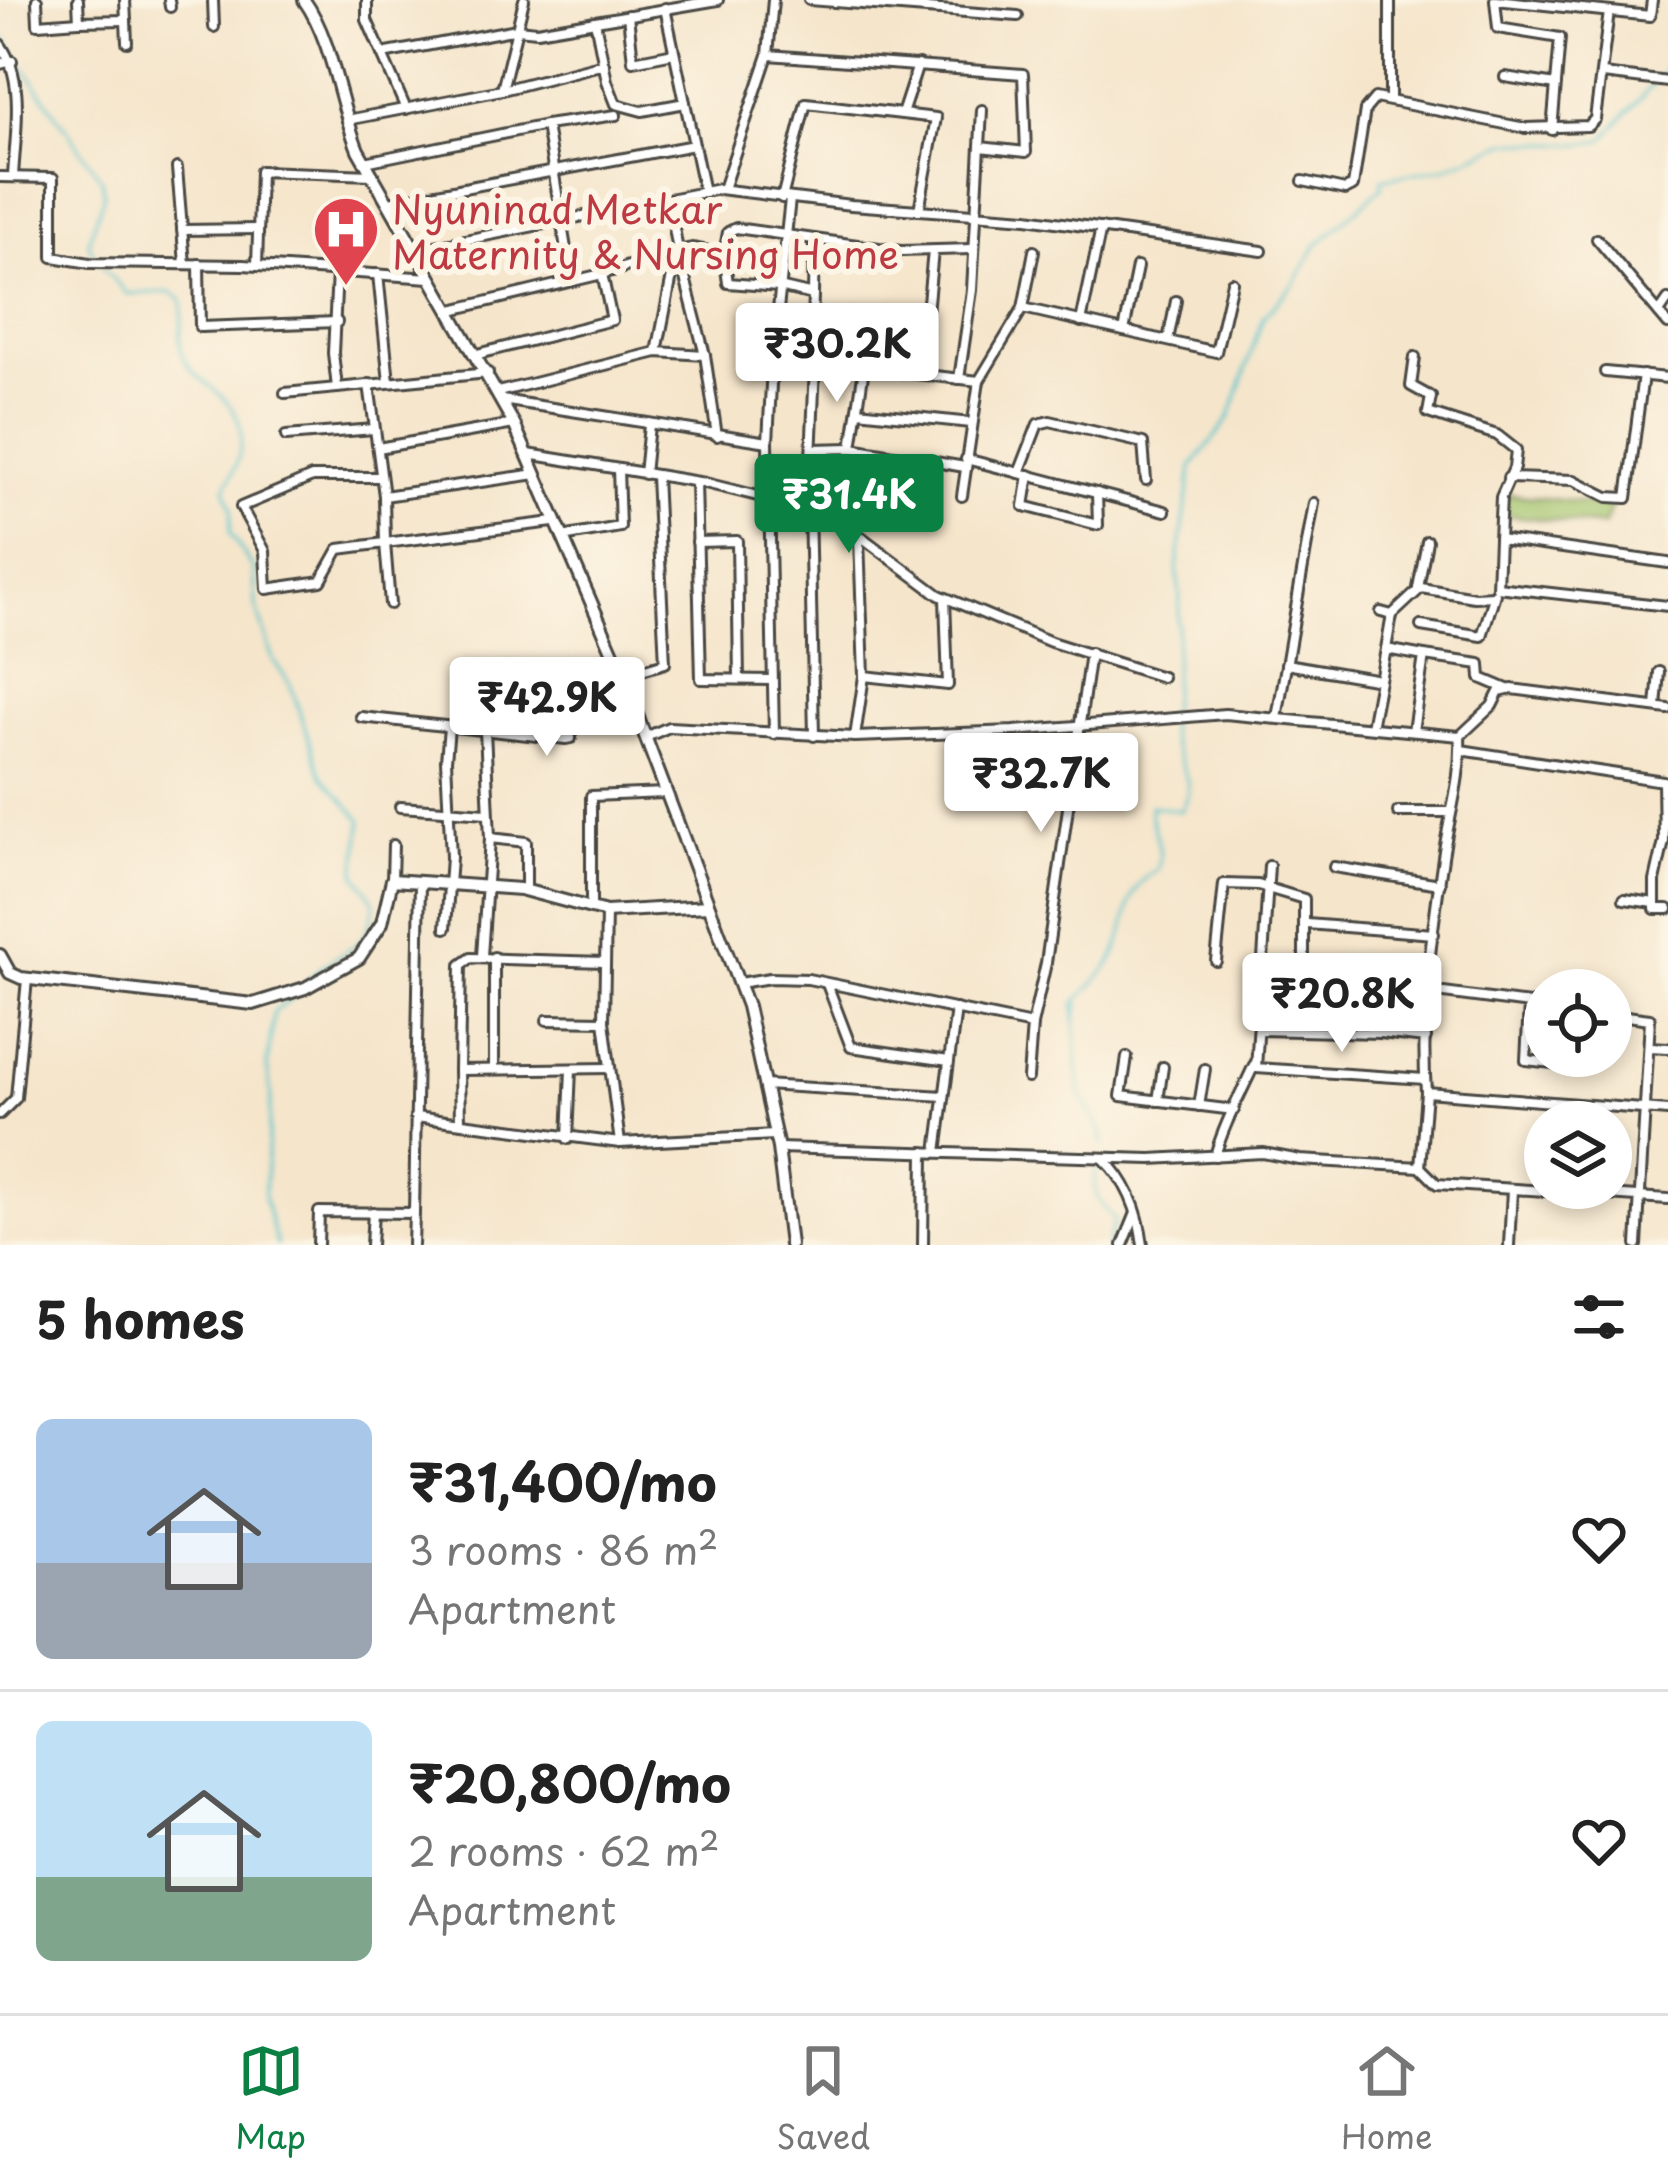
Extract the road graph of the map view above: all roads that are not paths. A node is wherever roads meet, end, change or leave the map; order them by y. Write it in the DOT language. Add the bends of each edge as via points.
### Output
graph roads {
  1 [pos="37,0"];
  2 [pos="78,0"];
  3 [pos="124,0"];
  4 [pos="213,0"];
  5 [pos="304,0"];
  6 [pos="368,0"];
  7 [pos="524,0"];
  8 [pos="718,0"];
  9 [pos="773,0"];
  10 [pos="809,0"];
  11 [pos="1390,0"];
  12 [pos="1496,0"];
  13 [pos="1652,0"];
  14 [pos="665,8"];
  15 [pos="1609,12"];
  16 [pos="628,15"];
  17 [pos="1018,16"];
  18 [pos="125,20"];
  19 [pos="79,21"];
  20 [pos="595,21"];
  21 [pos="214,27"];
  22 [pos="517,29"];
  23 [pos="127,42"];
  24 [pos="0,44"];
  25 [pos="674,53"];
  26 [pos="382,54"];
  27 [pos="767,55"];
  28 [pos="12,61"];
  29 [pos="0,64"];
  30 [pos="604,64"];
  31 [pos="919,65"];
  32 [pos="1603,74"];
  33 [pos="1505,77"];
  34 [pos="1662,80"];
  35 [pos="1556,85"];
  36 [pos="502,90"];
  37 [pos="1390,100"];
  38 [pos="685,103"];
  39 [pos="406,109"];
  40 [pos="982,110"];
  41 [pos="616,115"];
  42 [pos="902,115"];
  43 [pos="346,120"];
  44 [pos="546,125"];
  45 [pos="1552,130"];
  46 [pos="694,145"];
  47 [pos="980,147"];
  48 [pos="365,162"];
  49 [pos="177,168"];
  50 [pos="554,171"];
  51 [pos="373,175"];
  52 [pos="0,177"];
  53 [pos="14,177"];
  54 [pos="1303,181"];
  55 [pos="723,190"];
  56 [pos="704,192"];
  57 [pos="786,198"];
  58 [pos="669,199"];
  59 [pos="389,202"];
  60 [pos="919,210"];
  61 [pos="974,214"];
  62 [pos="562,220"];
  63 [pos="1101,228"];
  64 [pos="257,229"];
  65 [pos="182,230"];
  66 [pos="786,233"];
  67 [pos="814,239"];
  68 [pos="1597,239"];
  69 [pos="972,249"];
  70 [pos="416,250"];
  71 [pos="933,250"];
  72 [pos="678,251"];
  73 [pos="1034,251"];
  74 [pos="1262,251"];
  75 [pos="724,254"];
  76 [pos="184,264"];
  77 [pos="199,264"];
  78 [pos="681,265"];
  79 [pos="257,266"];
  80 [pos="1136,267"];
  81 [pos="337,272"];
  82 [pos="378,274"];
  83 [pos="602,274"];
  84 [pos="431,278"];
  85 [pos="571,280"];
  86 [pos="1232,282"];
  87 [pos="779,287"];
  88 [pos="813,295"];
  89 [pos="1668,300"];
  90 [pos="1176,301"];
  91 [pos="1023,308"];
  92 [pos="452,310"];
  93 [pos="1658,313"];
  94 [pos="812,316"];
  95 [pos="337,322"];
  96 [pos="1081,322"];
  97 [pos="1668,324"];
  98 [pos="925,327"];
  99 [pos="1124,332"];
  100 [pos="1168,340"];
  101 [pos="657,352"];
  102 [pos="478,354"];
  103 [pos="705,355"];
  104 [pos="1415,356"];
  105 [pos="772,365"];
  106 [pos="815,365"];
  107 [pos="864,368"];
  108 [pos="1605,372"];
  109 [pos="488,373"];
  110 [pos="921,375"];
  111 [pos="1642,375"];
  112 [pos="1668,378"];
  113 [pos="959,379"];
  114 [pos="979,381"];
  115 [pos="389,382"];
  116 [pos="369,384"];
  117 [pos="337,388"];
  118 [pos="285,393"];
  119 [pos="500,396"];
  120 [pos="858,411"];
  121 [pos="971,423"];
  122 [pos="514,424"];
  123 [pos="649,425"];
  124 [pos="374,429"];
  125 [pos="286,436"];
  126 [pos="717,436"];
  127 [pos="769,442"];
  128 [pos="377,448"];
  129 [pos="812,448"];
  130 [pos="852,448"];
  131 [pos="527,454"];
  132 [pos="966,463"];
  133 [pos="618,470"];
  134 [pos="536,474"];
  135 [pos="644,474"];
  136 [pos="1024,474"];
  137 [pos="656,476"];
  138 [pos="380,477"];
  139 [pos="1508,478"];
  140 [pos="1146,481"];
  141 [pos="696,482"];
  142 [pos="1097,493"];
  143 [pos="384,496"];
  144 [pos="962,496"];
  145 [pos="768,497"];
  146 [pos="1314,503"];
  147 [pos="809,506"];
  148 [pos="1165,511"];
  149 [pos="554,522"];
  150 [pos="560,537"];
  151 [pos="860,537"];
  152 [pos="1499,539"];
  153 [pos="1427,541"];
  154 [pos="698,542"];
  155 [pos="385,543"];
  156 [pos="1668,563"];
  157 [pos="1417,589"];
  158 [pos="1495,592"];
  159 [pos="945,598"];
  160 [pos="390,604"];
  161 [pos="1668,606"];
  162 [pos="1381,612"];
  163 [pos="1392,615"];
  164 [pos="1421,626"];
  165 [pos="1386,649"];
  166 [pos="1090,653"];
  167 [pos="1424,656"];
  168 [pos="1286,664"];
  169 [pos="1659,672"];
  170 [pos="622,676"];
  171 [pos="864,676"];
  172 [pos="1162,677"];
  173 [pos="739,679"];
  174 [pos="773,680"];
  175 [pos="1380,680"];
  176 [pos="1509,690"];
  177 [pos="541,698"];
  178 [pos="565,702"];
  179 [pos="633,706"];
  180 [pos="1656,707"];
  181 [pos="1668,709"];
  182 [pos="361,717"];
  183 [pos="1277,718"];
  184 [pos="1077,725"];
  185 [pos="1371,727"];
  186 [pos="449,728"];
  187 [pos="485,730"];
  188 [pos="1413,731"];
  189 [pos="774,734"];
  190 [pos="814,736"];
  191 [pos="1460,736"];
  192 [pos="855,737"];
  193 [pos="645,738"];
  194 [pos="1460,750"];
  195 [pos="1665,782"];
  196 [pos="665,793"];
  197 [pos="400,807"];
  198 [pos="448,811"];
  199 [pos="1397,812"];
  200 [pos="1451,812"];
  201 [pos="487,813"];
  202 [pos="490,838"];
  203 [pos="393,845"];
  204 [pos="1269,866"];
  205 [pos="1334,867"];
  206 [pos="392,880"];
  207 [pos="420,882"];
  208 [pos="447,884"];
  209 [pos="1440,884"];
  210 [pos="485,887"];
  211 [pos="1267,889"];
  212 [pos="526,890"];
  213 [pos="1624,899"];
  214 [pos="1654,903"];
  215 [pos="709,906"];
  216 [pos="591,908"];
  217 [pos="1668,909"];
  218 [pos="606,912"];
  219 [pos="1307,924"];
  220 [pos="446,928"];
  221 [pos="1434,934"];
  222 [pos="0,956"];
  223 [pos="482,956"];
  224 [pos="494,957"];
  225 [pos="1216,961"];
  226 [pos="605,962"];
  227 [pos="1383,976"];
  228 [pos="27,979"];
  229 [pos="827,982"];
  230 [pos="739,983"];
  231 [pos="1429,985"];
  232 [pos="1524,1003"];
  233 [pos="956,1010"];
  234 [pos="1632,1017"];
  235 [pos="547,1021"];
  236 [pos="604,1021"];
  237 [pos="1032,1024"];
  238 [pos="1260,1030"];
  239 [pos="1380,1033"];
  240 [pos="1426,1038"];
  241 [pos="1649,1046"];
  242 [pos="1668,1048"];
  243 [pos="1127,1057"];
  244 [pos="949,1061"];
  245 [pos="1255,1064"];
  246 [pos="1163,1067"];
  247 [pos="609,1068"];
  248 [pos="494,1069"];
  249 [pos="571,1069"];
  250 [pos="1205,1069"];
  251 [pos="459,1070"];
  252 [pos="1028,1078"];
  253 [pos="1425,1079"];
  254 [pos="764,1085"];
  255 [pos="1426,1092"];
  256 [pos="944,1096"];
  257 [pos="1158,1101"];
  258 [pos="1198,1106"];
  259 [pos="1646,1109"];
  260 [pos="1234,1110"];
  261 [pos="1668,1111"];
  262 [pos="0,1114"];
  263 [pos="415,1117"];
  264 [pos="460,1122"];
  265 [pos="776,1135"];
  266 [pos="568,1139"];
  267 [pos="620,1142"];
  268 [pos="778,1148"];
  269 [pos="924,1152"];
  270 [pos="937,1152"];
  271 [pos="1215,1156"];
  272 [pos="1103,1157"];
  273 [pos="1420,1166"];
  274 [pos="1512,1190"];
  275 [pos="1639,1198"];
  276 [pos="1668,1199"];
  277 [pos="1136,1211"];
  278 [pos="373,1212"];
  279 [pos="414,1213"];
  280 [pos="318,1245"];
  281 [pos="371,1245"];
  282 [pos="413,1245"];
  283 [pos="790,1245"];
  284 [pos="923,1245"];
  285 [pos="1123,1245"];
  286 [pos="1143,1245"];
  287 [pos="1508,1245"];
  288 [pos="1637,1245"];
  1 -- 19 [label="street" via="38,24"];
  2 -- 19 [label="street"];
  3 -- 18 [label="street"];
  4 -- 21 [label="street"];
  5 -- 43 [label="main road"];
  6 -- 26 [label="street"];
  7 -- 22 [label="street"];
  8 -- 14 [label="street"];
  9 -- 27 [label="street"];
  10 -- 17 [label="street"];
  11 -- 37 [label="street"];
  12 -- 15 [label="street"];
  12 -- 35 [label="street" via="1498,28 1560,38"];
  13 -- 15 [label="street" via="1650,16"];
  14 -- 16 [label="street"];
  14 -- 25 [label="street"];
  15 -- 32 [label="street"];
  16 -- 20 [label="street"];
  16 -- 25 [label="street" via="633,61"];
  18 -- 19 [label="street"];
  18 -- 23 [label="street"];
  20 -- 22 [label="street"];
  20 -- 30 [label="street"];
  22 -- 26 [label="street"];
  22 -- 36 [label="street"];
  24 -- 28 [label="street"];
  25 -- 38 [label="street"];
  26 -- 39 [label="street"];
  27 -- 31 [label="street"];
  27 -- 55 [label="street"];
  28 -- 29 [label="street"];
  28 -- 53 [label="street"];
  30 -- 36 [label="street"];
  30 -- 38 [label="street" via="616,104 642,112"];
  31 -- 42 [label="street"];
  31 -- 47 [label="street" via="1023,74 1026,152"];
  32 -- 34 [label="street"];
  32 -- 45 [label="street" via="1593,123"];
  33 -- 35 [label="street"];
  35 -- 45 [label="street"];
  36 -- 39 [label="street"];
  37 -- 45 [label="street"];
  37 -- 54 [label="street" via="1372,99 1365,110 1353,186"];
  38 -- 46 [label="street"];
  39 -- 43 [label="street"];
  40 -- 47 [label="street"];
  41 -- 44 [label="street"];
  42 -- 57 [label="street" via="806,104"];
  42 -- 60 [label="street" via="936,118"];
  43 -- 48 [label="main road"];
  44 -- 48 [label="street"];
  44 -- 50 [label="street"];
  46 -- 50 [label="street"];
  46 -- 56 [label="street"];
  47 -- 61 [label="street"];
  48 -- 51 [label="main road"];
  49 -- 65 [label="street"];
  50 -- 59 [label="street"];
  50 -- 62 [label="street"];
  51 -- 59 [label="main road"];
  51 -- 64 [label="street" via="260,171"];
  52 -- 53 [label="street"];
  53 -- 76 [label="street" via="53,178 52,257"];
  55 -- 56 [label="street"];
  55 -- 57 [label="street"];
  56 -- 58 [label="street"];
  57 -- 60 [label="street"];
  57 -- 66 [label="street"];
  58 -- 62 [label="street"];
  58 -- 72 [label="street"];
  59 -- 70 [label="main road"];
  60 -- 61 [label="street"];
  61 -- 63 [label="street"];
  61 -- 69 [label="street"];
  62 -- 70 [label="street"];
  62 -- 85 [label="street"];
  63 -- 74 [label="street"];
  63 -- 96 [label="street"];
  64 -- 65 [label="street"];
  64 -- 79 [label="street"];
  65 -- 76 [label="street"];
  66 -- 67 [label="street"];
  66 -- 75 [label="street" via="736,228"];
  66 -- 87 [label="street"];
  67 -- 71 [label="street"];
  67 -- 88 [label="street"];
  68 -- 93 [label="street"];
  69 -- 71 [label="street"];
  69 -- 113 [label="street"];
  70 -- 84 [label="main road"];
  71 -- 98 [label="street"];
  72 -- 75 [label="street"];
  72 -- 78 [label="street"];
  72 -- 83 [label="street"];
  73 -- 91 [label="street"];
  75 -- 87 [label="street" via="728,283"];
  76 -- 77 [label="street"];
  77 -- 79 [label="street"];
  77 -- 95 [label="street" via="200,327"];
  78 -- 101 [label="street"];
  78 -- 103 [label="street"];
  79 -- 81 [label="street"];
  80 -- 99 [label="street"];
  81 -- 82 [label="street"];
  81 -- 95 [label="street"];
  82 -- 84 [label="street"];
  82 -- 115 [label="street"];
  83 -- 85 [label="street"];
  83 -- 102 [label="street" via="612,320"];
  84 -- 92 [label="main road"];
  85 -- 92 [label="street"];
  86 -- 100 [label="street" via="1216,352"];
  87 -- 88 [label="street"];
  87 -- 105 [label="street"];
  88 -- 94 [label="street"];
  89 -- 93 [label="street"];
  90 -- 100 [label="street"];
  91 -- 96 [label="street"];
  91 -- 114 [label="street"];
  92 -- 102 [label="main road"];
  93 -- 97 [label="street"];
  94 -- 98 [label="street"];
  94 -- 106 [label="street"];
  95 -- 117 [label="street"];
  96 -- 99 [label="street"];
  98 -- 110 [label="street"];
  99 -- 100 [label="street"];
  101 -- 103 [label="street"];
  101 -- 119 [label="street"];
  102 -- 109 [label="main road"];
  103 -- 126 [label="street"];
  104 -- 139 [label="street" via="1411,386 1431,397 1428,413 1508,442 1516,459"];
  105 -- 106 [label="street"];
  105 -- 127 [label="street"];
  106 -- 107 [label="street"];
  106 -- 129 [label="street"];
  107 -- 110 [label="street"];
  107 -- 120 [label="street"];
  108 -- 111 [label="street"];
  109 -- 115 [label="street"];
  109 -- 119 [label="main road"];
  110 -- 113 [label="street"];
  111 -- 112 [label="street"];
  111 -- 139 [label="street" via="1627,498 1574,480"];
  113 -- 114 [label="street"];
  114 -- 121 [label="street"];
  115 -- 116 [label="street"];
  116 -- 117 [label="street"];
  116 -- 124 [label="street"];
  117 -- 118 [label="street"];
  119 -- 122 [label="main road"];
  119 -- 123 [label="street"];
  120 -- 121 [label="street"];
  120 -- 130 [label="street"];
  121 -- 132 [label="street"];
  122 -- 128 [label="street"];
  122 -- 131 [label="main road"];
  123 -- 126 [label="street"];
  123 -- 135 [label="street"];
  124 -- 125 [label="street"];
  124 -- 128 [label="street"];
  126 -- 127 [label="street"];
  127 -- 145 [label="street"];
  128 -- 138 [label="street"];
  129 -- 130 [label="street"];
  129 -- 147 [label="street"];
  130 -- 132 [label="street"];
  131 -- 133 [label="street"];
  131 -- 134 [label="main road"];
  132 -- 136 [label="street"];
  132 -- 144 [label="street"];
  133 -- 135 [label="street"];
  133 -- 150 [label="street" via="620,527"];
  134 -- 143 [label="street"];
  134 -- 149 [label="main road"];
  135 -- 137 [label="street"];
  136 -- 140 [label="street" via="1038,424 1050,421 1143,443"];
  136 -- 142 [label="street"];
  136 -- 142 [label="street" via="1024,506 1098,526"];
  137 -- 141 [label="street"];
  137 -- 170 [label="street" via="664,663"];
  138 -- 143 [label="street"];
  138 -- 155 [label="street" via="312,477 241,507 265,551 267,589 321,581 339,549"];
  139 -- 152 [label="street"];
  141 -- 145 [label="street"];
  141 -- 154 [label="street"];
  142 -- 148 [label="street"];
  143 -- 155 [label="street"];
  145 -- 147 [label="street"];
  145 -- 174 [label="street"];
  146 -- 168 [label="street"];
  147 -- 151 [label="street"];
  147 -- 190 [label="street"];
  149 -- 150 [label="main road"];
  149 -- 155 [label="street"];
  150 -- 170 [label="main road"];
  151 -- 159 [label="street"];
  151 -- 171 [label="street"];
  152 -- 156 [label="street"];
  152 -- 158 [label="street"];
  153 -- 157 [label="street"];
  154 -- 173 [label="street" via="701,679"];
  154 -- 173 [label="street" via="737,541"];
  155 -- 160 [label="street"];
  157 -- 158 [label="street"];
  157 -- 163 [label="street"];
  158 -- 161 [label="street"];
  158 -- 164 [label="street" via="1482,636"];
  159 -- 166 [label="street"];
  159 -- 171 [label="street" via="948,685"];
  162 -- 163 [label="street"];
  163 -- 165 [label="street"];
  165 -- 167 [label="street"];
  165 -- 175 [label="street"];
  166 -- 172 [label="street"];
  166 -- 184 [label="street"];
  167 -- 176 [label="street" via="1480,664 1481,678"];
  167 -- 188 [label="street"];
  168 -- 175 [label="street"];
  168 -- 183 [label="street"];
  169 -- 180 [label="street"];
  170 -- 179 [label="main road"];
  171 -- 192 [label="street"];
  173 -- 174 [label="street"];
  174 -- 189 [label="street"];
  175 -- 185 [label="street"];
  176 -- 180 [label="street"];
  176 -- 191 [label="street"];
  177 -- 178 [label="street"];
  178 -- 179 [label="street"];
  178 -- 187 [label="street" via="571,738"];
  179 -- 193 [label="main road"];
  180 -- 181 [label="street"];
  182 -- 186 [label="street"];
  183 -- 184 [label="street"];
  183 -- 185 [label="street"];
  184 -- 192 [label="street"];
  184 -- 237 [label="street"];
  185 -- 188 [label="street"];
  186 -- 187 [label="street"];
  186 -- 198 [label="street"];
  187 -- 201 [label="street"];
  188 -- 191 [label="street"];
  189 -- 190 [label="street"];
  189 -- 193 [label="street" via="669,727"];
  190 -- 192 [label="street"];
  191 -- 194 [label="street"];
  193 -- 196 [label="main road"];
  194 -- 195 [label="street"];
  194 -- 200 [label="street"];
  195 -- 214 [label="street"];
  196 -- 215 [label="main road"];
  196 -- 216 [label="street" via="591,796"];
  197 -- 198 [label="street"];
  198 -- 201 [label="street"];
  198 -- 208 [label="street"];
  199 -- 200 [label="street"];
  200 -- 209 [label="street"];
  201 -- 202 [label="street"];
  202 -- 210 [label="street"];
  202 -- 212 [label="street" via="526,842"];
  203 -- 206 [label="street"];
  204 -- 211 [label="street"];
  205 -- 209 [label="street"];
  206 -- 207 [label="main road"];
  206 -- 228 [label="main road" via="382,923 350,965 253,1004"];
  207 -- 208 [label="main road"];
  207 -- 263 [label="street"];
  208 -- 210 [label="main road"];
  208 -- 220 [label="street"];
  209 -- 221 [label="street"];
  210 -- 212 [label="main road"];
  210 -- 223 [label="street"];
  211 -- 219 [label="street" via="1304,899"];
  211 -- 225 [label="street" via="1224,884"];
  211 -- 238 [label="street"];
  212 -- 216 [label="main road"];
  213 -- 214 [label="street"];
  214 -- 217 [label="street"];
  215 -- 218 [label="main road"];
  215 -- 230 [label="main road"];
  216 -- 218 [label="main road"];
  218 -- 226 [label="street"];
  219 -- 221 [label="street"];
  219 -- 227 [label="street" via="1304,970"];
  221 -- 231 [label="street"];
  222 -- 228 [label="main road" via="10,974"];
  223 -- 224 [label="street"];
  223 -- 251 [label="street" via="461,965"];
  224 -- 226 [label="street"];
  224 -- 248 [label="street"];
  226 -- 236 [label="street"];
  227 -- 231 [label="street"];
  227 -- 239 [label="street"];
  228 -- 262 [label="street" via="16,1098"];
  229 -- 230 [label="street"];
  229 -- 233 [label="street"];
  229 -- 244 [label="street" via="851,1047"];
  230 -- 254 [label="main road"];
  231 -- 232 [label="street"];
  231 -- 240 [label="street"];
  233 -- 237 [label="street"];
  233 -- 244 [label="street"];
  234 -- 241 [label="street" via="1650,1019"];
  235 -- 236 [label="street"];
  236 -- 247 [label="street"];
  237 -- 252 [label="street"];
  238 -- 239 [label="street"];
  238 -- 245 [label="street"];
  239 -- 240 [label="street"];
  240 -- 253 [label="street"];
  241 -- 242 [label="street"];
  241 -- 259 [label="street"];
  243 -- 257 [label="street" via="1121,1096"];
  244 -- 256 [label="street"];
  245 -- 253 [label="street"];
  245 -- 260 [label="street"];
  246 -- 257 [label="street"];
  247 -- 249 [label="street"];
  247 -- 267 [label="street"];
  248 -- 249 [label="street"];
  248 -- 251 [label="street"];
  249 -- 266 [label="street"];
  250 -- 258 [label="street"];
  251 -- 264 [label="street"];
  253 -- 255 [label="street"];
  254 -- 256 [label="street"];
  254 -- 265 [label="main road"];
  255 -- 259 [label="street"];
  255 -- 273 [label="street"];
  256 -- 270 [label="street"];
  257 -- 258 [label="street"];
  258 -- 260 [label="street"];
  259 -- 261 [label="street"];
  259 -- 275 [label="street"];
  260 -- 271 [label="street"];
  263 -- 264 [label="street"];
  263 -- 279 [label="street"];
  264 -- 266 [label="street"];
  265 -- 267 [label="street"];
  265 -- 268 [label="main road"];
  266 -- 267 [label="street"];
  268 -- 269 [label="street"];
  268 -- 283 [label="main road"];
  269 -- 270 [label="street"];
  269 -- 284 [label="street"];
  270 -- 272 [label="street"];
  271 -- 272 [label="street"];
  271 -- 273 [label="street"];
  272 -- 277 [label="street" via="1122,1176"];
  273 -- 274 [label="street" via="1437,1184"];
  274 -- 275 [label="street"];
  274 -- 287 [label="street"];
  275 -- 276 [label="street"];
  275 -- 288 [label="street"];
  277 -- 285 [label="street"];
  277 -- 286 [label="street"];
  278 -- 279 [label="street"];
  278 -- 280 [label="street" via="319,1212"];
  278 -- 281 [label="street"];
  279 -- 282 [label="street"];
}
